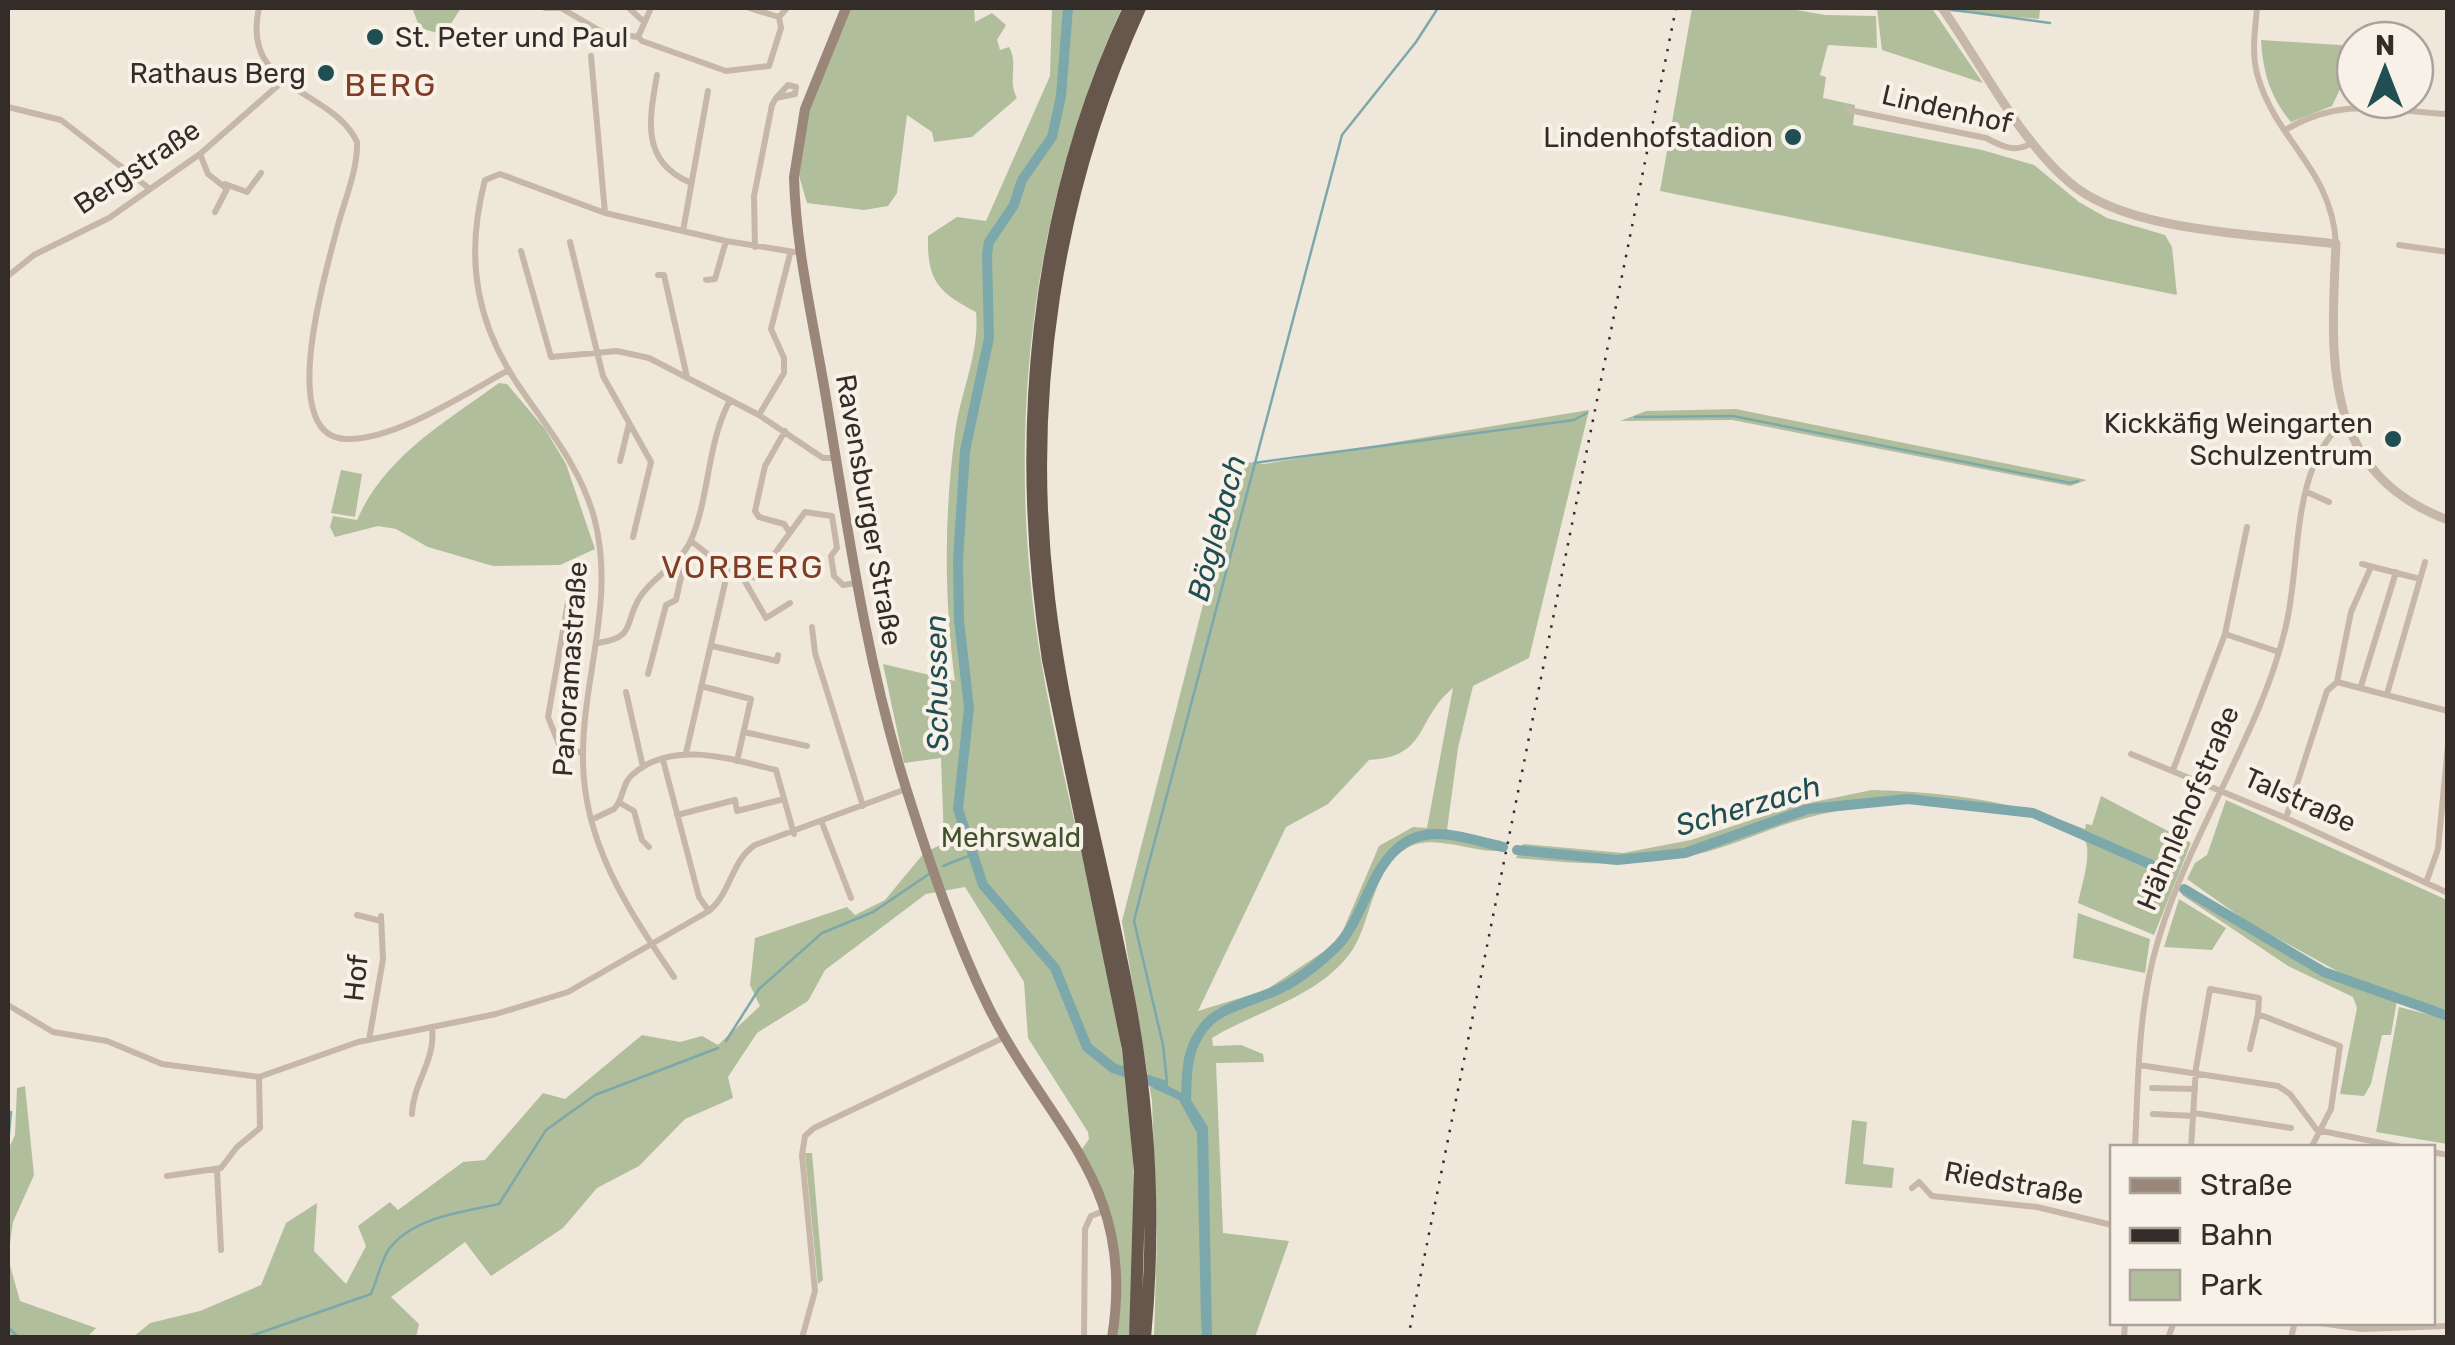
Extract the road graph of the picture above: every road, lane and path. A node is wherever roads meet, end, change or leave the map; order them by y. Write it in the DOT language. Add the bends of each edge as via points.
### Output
graph roads {
  1 [pos="259,8"];
  2 [pos="545,8"];
  3 [pos="559,8"];
  4 [pos="629,8"];
  5 [pos="651,8"];
  6 [pos="749,8"];
  7 [pos="787,8"];
  8 [pos="846,8"];
  9 [pos="1129,8"];
  10 [pos="1140,8"];
  11 [pos="2257,8"];
  12 [pos="1944,10"];
  13 [pos="779,16"];
  14 [pos="644,22"];
  15 [pos="638,38"];
  16 [pos="592,56"];
  17 [pos="657,75"];
  18 [pos="282,82"];
  19 [pos="708,90"];
  20 [pos="776,98"];
  21 [pos="8,107"];
  22 [pos="1849,110"];
  23 [pos="2448,114"];
  24 [pos="2287,129"];
  25 [pos="2033,142"];
  26 [pos="200,154"];
  27 [pos="261,173"];
  28 [pos="689,182"];
  29 [pos="223,184"];
  30 [pos="150,189"];
  31 [pos="214,212"];
  32 [pos="605,213"];
  33 [pos="683,231"];
  34 [pos="726,241"];
  35 [pos="570,242"];
  36 [pos="2336,244"];
  37 [pos="2399,246"];
  38 [pos="755,247"];
  39 [pos="521,251"];
  40 [pos="2448,252"];
  41 [pos="797,253"];
  42 [pos="658,274"];
  43 [pos="8,276"];
  44 [pos="706,280"];
  45 [pos="598,352"];
  46 [pos="509,370"];
  47 [pos="687,377"];
  48 [pos="730,400"];
  49 [pos="759,415"];
  50 [pos="2344,422"];
  51 [pos="629,424"];
  52 [pos="785,431"];
  53 [pos="836,458"];
  54 [pos="620,461"];
  55 [pos="2307,492"];
  56 [pos="2329,502"];
  57 [pos="2448,520"];
  58 [pos="2246,527"];
  59 [pos="788,530"];
  60 [pos="633,537"];
  61 [pos="691,540"];
  62 [pos="678,560"];
  63 [pos="2425,562"];
  64 [pos="728,570"];
  65 [pos="2396,572"];
  66 [pos="743,578"];
  67 [pos="2420,579"];
  68 [pos="856,583"];
  69 [pos="568,602"];
  70 [pos="790,603"];
  71 [pos="812,627"];
  72 [pos="2225,634"];
  73 [pos="598,644"];
  74 [pos="711,646"];
  75 [pos="2279,652"];
  76 [pos="778,655"];
  77 [pos="648,674"];
  78 [pos="2337,682"];
  79 [pos="700,686"];
  80 [pos="2361,686"];
  81 [pos="626,692"];
  82 [pos="2388,694"];
  83 [pos="2448,710"];
  84 [pos="744,732"];
  85 [pos="2448,745"];
  86 [pos="807,746"];
  87 [pos="582,753"];
  88 [pos="686,753"];
  89 [pos="2131,754"];
  90 [pos="663,760"];
  91 [pos="737,760"];
  92 [pos="643,767"];
  93 [pos="2174,770"];
  94 [pos="2218,788"];
  95 [pos="906,789"];
  96 [pos="784,799"];
  97 [pos="620,803"];
  98 [pos="863,806"];
  99 [pos="677,815"];
  100 [pos="2286,818"];
  101 [pos="591,820"];
  102 [pos="822,823"];
  103 [pos="794,834"];
  104 [pos="649,848"];
  105 [pos="2426,884"];
  106 [pos="2448,893"];
  107 [pos="850,898"];
  108 [pos="708,911"];
  109 [pos="357,915"];
  110 [pos="652,945"];
  111 [pos="674,977"];
  112 [pos="8,1005"];
  113 [pos="2258,1014"];
  114 [pos="432,1028"];
  115 [pos="1005,1037"];
  116 [pos="369,1040"];
  117 [pos="2250,1049"];
  118 [pos="1133,1050"];
  119 [pos="2139,1065"];
  120 [pos="2196,1074"];
  121 [pos="260,1077"];
  122 [pos="2152,1088"];
  123 [pos="2195,1089"];
  124 [pos="1139,1098"];
  125 [pos="412,1114"];
  126 [pos="2153,1114"];
  127 [pos="2193,1115"];
  128 [pos="2291,1128"];
  129 [pos="2318,1130"];
  130 [pos="2134,1145"];
  131 [pos="2191,1145"];
  132 [pos="2313,1145"];
  133 [pos="2395,1145"];
  134 [pos="217,1170"];
  135 [pos="167,1176"];
  136 [pos="1912,1188"];
  137 [pos="1107,1210"];
  138 [pos="2110,1225"];
  139 [pos="221,1250"];
  140 [pos="2376,1326"];
  141 [pos="2448,1326"];
  142 [pos="802,1338"];
  143 [pos="1084,1338"];
  144 [pos="1112,1338"];
  145 [pos="1135,1338"];
  146 [pos="1145,1338"];
  1 -- 18 [label="street" via="261,48"];
  2 -- 3 [label="street"];
  3 -- 15 [label="street" via="602,32"];
  4 -- 14 [label="street"];
  5 -- 14 [label="street"];
  6 -- 13 [label="street"];
  7 -- 13 [label="street"];
  8 -- 41 [label="main road, Ravensburger Straße" via="797,140"];
  9 -- 118 [label="highway" via="1097,85 1058,218 1038,337 1030,472 1048,660"];
  10 -- 118 [label="highway" via="1106,88 1068,220 1048,338 1040,456 1058,658"];
  11 -- 24 [label="street" via="2258,78"];
  12 -- 25 [label="street"];
  13 -- 15 [label="street" via="772,62 760,70 726,71"];
  14 -- 15 [label="street"];
  16 -- 32 [label="street"];
  17 -- 28 [label="street" via="656,159"];
  18 -- 26 [label="street, Bergstraße"];
  18 -- 46 [label="street" via="346,126 357,142 312,347 309,396 321,430 344,439 373,435"];
  19 -- 28 [label="street"];
  20 -- 38 [label="street" via="757,174"];
  21 -- 30 [label="street" via="60,120"];
  22 -- 25 [label="street, Lindenhof" via="1986,138 2005,148"];
  23 -- 24 [label="street" via="2342,107 2316,112"];
  24 -- 36 [label="street" via="2331,202"];
  25 -- 36 [label="street" via="2068,182 2123,213"];
  26 -- 29 [label="street" via="208,174"];
  26 -- 30 [label="street, Bergstraße"];
  27 -- 29 [label="street" via="247,192"];
  28 -- 33 [label="street"];
  29 -- 31 [label="street" via="228,189"];
  30 -- 43 [label="street, Bergstraße"];
  32 -- 33 [label="street"];
  32 -- 46 [label="street, Panoramastraße" via="500,174 486,180 474,268 482,316"];
  33 -- 34 [label="street"];
  34 -- 38 [label="street"];
  34 -- 44 [label="street" via="715,279"];
  35 -- 45 [label="street"];
  36 -- 50 [label="street" via="2332,349"];
  37 -- 40 [label="street"];
  38 -- 41 [label="street"];
  39 -- 45 [label="street" via="551,357"];
  41 -- 49 [label="street" via="771,329 784,373"];
  41 -- 53 [label="main road, Ravensburger Straße"];
  42 -- 47 [label="street" via="672,302"];
  45 -- 47 [label="street" via="634,353"];
  45 -- 51 [label="street"];
  46 -- 73 [label="street, Panoramastraße" via="572,464 593,514 602,592"];
  47 -- 48 [label="street"];
  48 -- 49 [label="street"];
  48 -- 61 [label="street" via="710,451"];
  49 -- 52 [label="street"];
  50 -- 55 [label="street, Hähnlehofstraße" via="2319,449"];
  50 -- 57 [label="street" via="2386,481"];
  51 -- 54 [label="street"];
  51 -- 60 [label="street" via="651,462"];
  52 -- 53 [label="street" via="823,458"];
  52 -- 59 [label="street" via="766,466 755,510"];
  53 -- 68 [label="main road, Ravensburger Straße"];
  55 -- 56 [label="street"];
  55 -- 75 [label="street, Hähnlehofstraße"];
  58 -- 72 [label="street"];
  59 -- 66 [label="street" via="757,578"];
  59 -- 68 [label="street" via="805,512 832,516 834,576 843,585"];
  61 -- 62 [label="street"];
  61 -- 64 [label="street"];
  62 -- 73 [label="street" via="643,591 621,638"];
  62 -- 77 [label="street" via="683,568 676,600 666,605"];
  63 -- 67 [label="street"];
  64 -- 66 [label="street"];
  64 -- 74 [label="street"];
  65 -- 67 [label="street"];
  65 -- 78 [label="street" via="2369,571 2345,632"];
  65 -- 80 [label="street"];
  66 -- 70 [label="street" via="766,618"];
  67 -- 82 [label="street"];
  68 -- 95 [label="main road, Ravensburger Straße"];
  69 -- 87 [label="street" via="548,717 554,740"];
  71 -- 98 [label="street"];
  72 -- 75 [label="street"];
  72 -- 93 [label="street"];
  73 -- 87 [label="street, Panoramastraße"];
  74 -- 76 [label="street" via="777,661"];
  74 -- 79 [label="street"];
  75 -- 94 [label="street, Hähnlehofstraße"];
  78 -- 80 [label="street"];
  78 -- 100 [label="street" via="2327,691"];
  79 -- 84 [label="street" via="751,698"];
  79 -- 88 [label="street"];
  80 -- 82 [label="street"];
  81 -- 92 [label="street"];
  82 -- 83 [label="street"];
  84 -- 86 [label="street"];
  84 -- 91 [label="street"];
  85 -- 105 [label="street" via="2438,849"];
  87 -- 101 [label="street, Panoramastraße"];
  88 -- 90 [label="street"];
  88 -- 91 [label="street"];
  89 -- 93 [label="street, Talstraße"];
  90 -- 92 [label="street"];
  90 -- 99 [label="street"];
  91 -- 96 [label="street" via="776,770"];
  92 -- 97 [label="street" via="627,778"];
  93 -- 94 [label="street, Talstraße"];
  94 -- 100 [label="street, Talstraße"];
  94 -- 119 [label="street, Hähnlehofstraße" via="2158,939"];
  95 -- 98 [label="street"];
  95 -- 115 [label="main road, Ravensburger Straße" via="972,968"];
  96 -- 99 [label="street" via="737,812 734,800"];
  96 -- 103 [label="street"];
  97 -- 101 [label="street"];
  97 -- 104 [label="street" via="634,811"];
  98 -- 102 [label="street"];
  99 -- 108 [label="street"];
  100 -- 105 [label="street, Talstraße"];
  101 -- 110 [label="street, Panoramastraße" via="614,882"];
  102 -- 103 [label="street"];
  102 -- 107 [label="street"];
  103 -- 108 [label="street" via="747,850 723,898"];
  105 -- 106 [label="street, Talstraße"];
  108 -- 110 [label="street"];
  109 -- 116 [label="street, Hof" via="381,919 383,960"];
  110 -- 111 [label="street, Panoramastraße"];
  110 -- 114 [label="street" via="568,992"];
  112 -- 121 [label="street" via="53,1032 107,1041 162,1064"];
  113 -- 117 [label="street"];
  113 -- 120 [label="street" via="2259,998 2210,989"];
  113 -- 129 [label="street" via="2340,1046 2330,1110"];
  114 -- 116 [label="street"];
  114 -- 125 [label="street" via="433,1051"];
  115 -- 137 [label="main road, Ravensburger Straße" via="1080,1152"];
  115 -- 142 [label="street" via="806,1136 814,1291"];
  116 -- 121 [label="street"];
  118 -- 124 [label="highway"];
  119 -- 120 [label="street"];
  119 -- 130 [label="street, Hähnlehofstraße"];
  120 -- 123 [label="street"];
  120 -- 129 [label="street" via="2282,1088"];
  121 -- 134 [label="street" via="260,1128"];
  122 -- 123 [label="street"];
  123 -- 127 [label="street"];
  124 -- 145 [label="highway"];
  124 -- 146 [label="highway" via="1150,1239"];
  126 -- 127 [label="street"];
  127 -- 128 [label="street"];
  127 -- 131 [label="street"];
  129 -- 132 [label="street"];
  129 -- 133 [label="street"];
  134 -- 135 [label="street"];
  134 -- 139 [label="street"];
  136 -- 138 [label="street, Riedstraße" via="1918,1182 1932,1196 2038,1207"];
  137 -- 143 [label="street" via="1091,1216 1085,1229"];
  137 -- 144 [label="main road, Ravensburger Straße" via="1118,1273"];
  140 -- 141 [label="street"];
}
